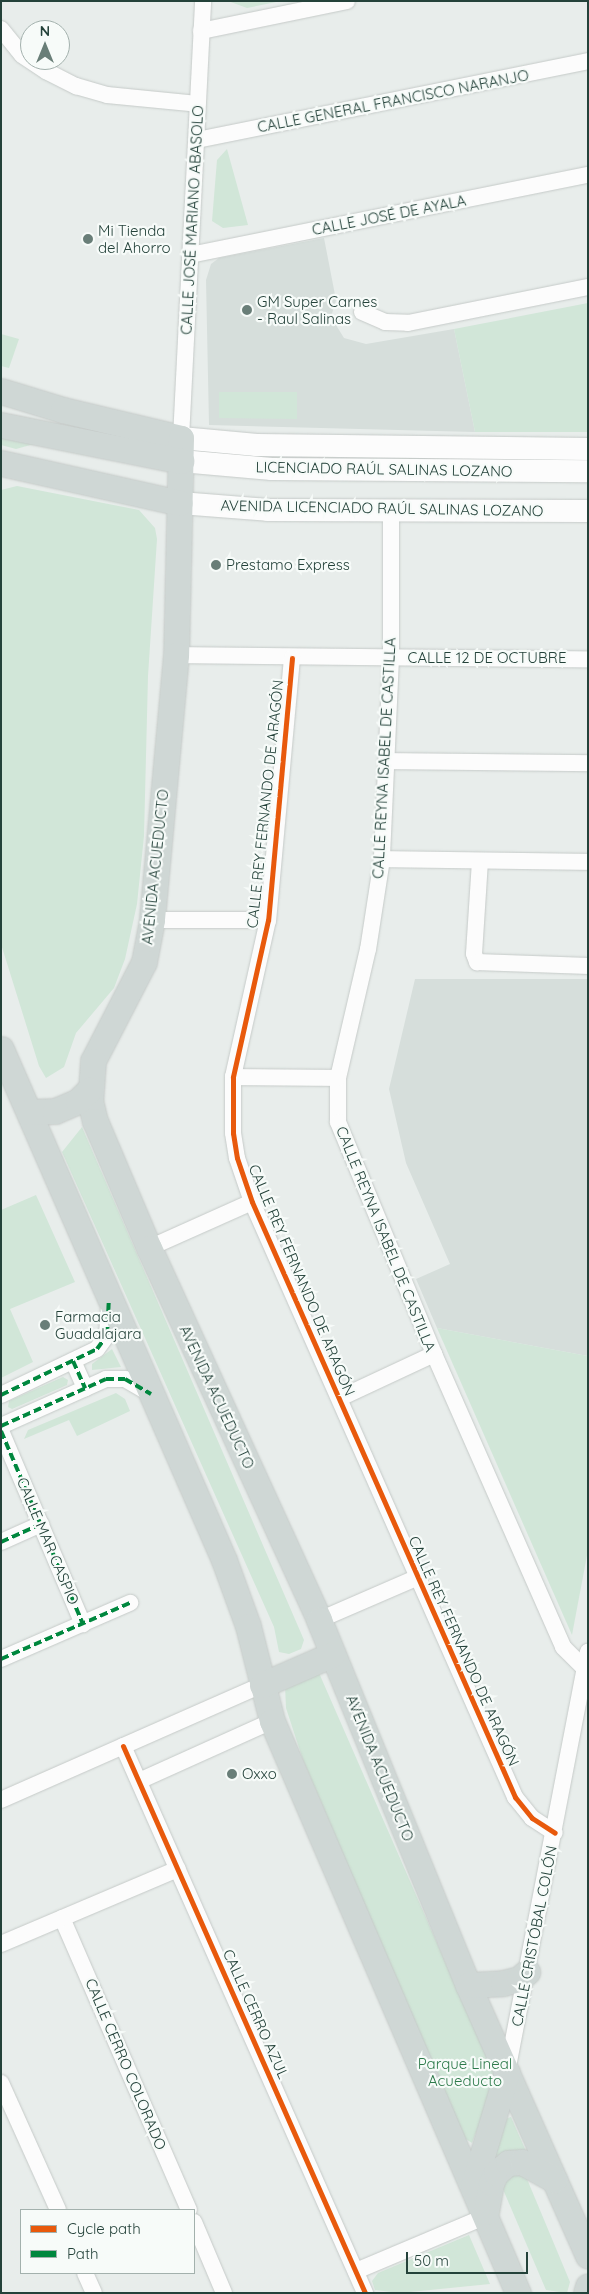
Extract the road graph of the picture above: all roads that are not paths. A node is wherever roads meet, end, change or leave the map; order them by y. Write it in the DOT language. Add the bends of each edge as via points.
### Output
graph roads {
  1 [pos="203,1"];
  2 [pos="347,1"];
  3 [pos="1,28"];
  4 [pos="201,31"];
  5 [pos="588,61"];
  6 [pos="198,104"];
  7 [pos="197,140"];
  8 [pos="588,175"];
  9 [pos="190,255"];
  10 [pos="588,287"];
  11 [pos="362,312"];
  12 [pos="1,391"];
  13 [pos="1,425"];
  14 [pos="181,450"];
  15 [pos="588,450"];
  16 [pos="123,451"];
  17 [pos="4,466"];
  18 [pos="588,471"];
  19 [pos="180,503"];
  20 [pos="391,509"];
  21 [pos="588,511"];
  22 [pos="176,655"];
  23 [pos="292,658"];
  24 [pos="391,658"];
  25 [pos="588,659"];
  26 [pos="387,761"];
  27 [pos="588,763"];
  28 [pos="382,859"];
  29 [pos="480,860"];
  30 [pos="588,862"];
  31 [pos="152,920"];
  32 [pos="268,920"];
  33 [pos="588,966"];
  34 [pos="4,1063"];
  35 [pos="233,1077"];
  36 [pos="338,1078"];
  37 [pos="89,1090"];
  38 [pos="29,1112"];
  39 [pos="95,1121"];
  40 [pos="43,1146"];
  41 [pos="252,1202"];
  42 [pos="149,1248"];
  43 [pos="109,1299"];
  44 [pos="434,1354"];
  45 [pos="73,1361"];
  46 [pos="85,1388"];
  47 [pos="151,1394"];
  48 [pos="1,1395"];
  49 [pos="340,1398"];
  50 [pos="1,1426"];
  51 [pos="1,1431"];
  52 [pos="41,1524"];
  53 [pos="1,1542"];
  54 [pos="416,1578"];
  55 [pos="130,1603"];
  56 [pos="319,1620"];
  57 [pos="83,1624"];
  58 [pos="588,1652"];
  59 [pos="333,1654"];
  60 [pos="1,1659"];
  61 [pos="584,1668"];
  62 [pos="262,1685"];
  63 [pos="272,1721"];
  64 [pos="124,1746"];
  65 [pos="139,1781"];
  66 [pos="1,1800"];
  67 [pos="555,1833"];
  68 [pos="178,1869"];
  69 [pos="62,1918"];
  70 [pos="1,1944"];
  71 [pos="527,1972"];
  72 [pos="468,1984"];
  73 [pos="507,2072"];
  74 [pos="1,2083"];
  75 [pos="554,2180"];
  76 [pos="473,2186"];
  77 [pos="58,2209"];
  78 [pos="189,2209"];
  79 [pos="486,2216"];
  80 [pos="195,2224"];
  81 [pos="588,2256"];
  82 [pos="85,2274"];
  83 [pos="360,2281"];
  84 [pos="588,2286"];
  85 [pos="518,2292"];
  86 [pos="94,2293"];
  87 [pos="224,2293"];
  88 [pos="349,2293"];
  89 [pos="512,2293"];
  90 [pos="586,2293"];
  1 -- 4 [label="street, CALLE JOSÉ MARIANO ABASOLO"];
  2 -- 4 [label="street"];
  3 -- 6 [label="street" via="22,55 46,72 76,86 116,96"];
  4 -- 6 [label="street, CALLE JOSÉ MARIANO ABASOLO"];
  5 -- 7 [label="street, CALLE GENERAL FRANCISCO NARANJO"];
  6 -- 7 [label="street, CALLE JOSÉ MARIANO ABASOLO"];
  7 -- 9 [label="street, CALLE JOSÉ MARIANO ABASOLO"];
  8 -- 9 [label="street, CALLE JOSÉ DE AYALA"];
  9 -- 14 [label="street, CALLE JOSÉ MARIANO ABASOLO"];
  10 -- 11 [label="street" via="408,324 385,322"];
  12 -- 14 [label="main road" via="97,419"];
  13 -- 16 [label="main road"];
  14 -- 15 [label="main road" via="257,445"];
  14 -- 16 [label="main road"];
  14 -- 18 [label="main road, LICENCIADO RAÚL SALINAS LOZANO" via="272,469"];
  14 -- 19 [label="main road, AVENIDA ACUEDUCTO"];
  16 -- 17 [label="main road" via="109,457 50,448"];
  17 -- 19 [label="main road, AVENIDA LICENCIADO RAÚL SALINAS LOZANO"];
  19 -- 20 [label="main road, AVENIDA LICENCIADO RAÚL SALINAS LOZANO" via="268,510"];
  19 -- 22 [label="main road, AVENIDA ACUEDUCTO"];
  20 -- 21 [label="main road, AVENIDA LICENCIADO RAÚL SALINAS LOZANO"];
  20 -- 24 [label="street, CALLE REYNA ISABEL DE CASTILLA"];
  22 -- 23 [label="street, CALLE 12 DE OCTUBRE"];
  22 -- 31 [label="main road, AVENIDA ACUEDUCTO"];
  23 -- 24 [label="street, CALLE 12 DE OCTUBRE"];
  23 -- 32 [label="street, CALLE REY FERNANDO DE ARAGÓN"];
  24 -- 25 [label="street, CALLE 12 DE OCTUBRE"];
  24 -- 26 [label="street, CALLE REYNA ISABEL DE CASTILLA"];
  26 -- 27 [label="street"];
  26 -- 28 [label="street, CALLE REYNA ISABEL DE CASTILLA"];
  28 -- 29 [label="street"];
  28 -- 36 [label="street, CALLE REYNA ISABEL DE CASTILLA" via="368,949"];
  29 -- 30 [label="street"];
  29 -- 33 [label="street" via="474,954 477,962"];
  31 -- 32 [label="street"];
  31 -- 37 [label="main road, AVENIDA ACUEDUCTO" via="144,962 93,1061"];
  32 -- 35 [label="street, CALLE REY FERNANDO DE ARAGÓN"];
  34 -- 38 [label="main road"];
  35 -- 36 [label="street"];
  35 -- 41 [label="street, CALLE REY FERNANDO DE ARAGÓN" via="235,1150"];
  36 -- 44 [label="street, CALLE REYNA ISABEL DE CASTILLA" via="340,1132"];
  37 -- 38 [label="main road" via="78,1101 55,1111"];
  37 -- 39 [label="main road, AVENIDA ACUEDUCTO"];
  38 -- 40 [label="main road"];
  39 -- 40 [label="main road" via="82,1118 63,1122 48,1134"];
  39 -- 42 [label="main road, AVENIDA ACUEDUCTO"];
  40 -- 43 [label="main road"];
  41 -- 42 [label="street"];
  41 -- 49 [label="street, CALLE REY FERNANDO DE ARAGÓN"];
  42 -- 56 [label="main road, AVENIDA ACUEDUCTO"];
  43 -- 45 [label="street" via="108,1330 103,1341 93,1352"];
  43 -- 47 [label="main road"];
  44 -- 49 [label="street"];
  44 -- 61 [label="street, CALLE REYNA ISABEL DE CASTILLA" via="563,1647"];
  45 -- 46 [label="street"];
  45 -- 48 [label="street"];
  46 -- 47 [label="street" via="106,1379 118,1378"];
  46 -- 50 [label="street"];
  47 -- 62 [label="main road" via="225,1562 248,1626"];
  49 -- 54 [label="street, CALLE REY FERNANDO DE ARAGÓN"];
  51 -- 52 [label="street, CALLE MAR CASPIO"];
  52 -- 53 [label="street"];
  52 -- 57 [label="street, CALLE MAR CASPIO"];
  54 -- 56 [label="street"];
  54 -- 67 [label="street, CALLE REY FERNANDO DE ARAGÓN" via="516,1797 532,1818"];
  55 -- 57 [label="street"];
  56 -- 59 [label="main road, AVENIDA ACUEDUCTO"];
  57 -- 60 [label="street"];
  58 -- 61 [label="street, CALLE CRISTÓBAL COLÓN"];
  59 -- 62 [label="main road"];
  59 -- 72 [label="main road, AVENIDA ACUEDUCTO"];
  61 -- 67 [label="street, CALLE CRISTÓBAL COLÓN"];
  62 -- 63 [label="main road"];
  62 -- 64 [label="street"];
  63 -- 65 [label="street"];
  63 -- 76 [label="main road"];
  64 -- 65 [label="street, CALLE CERRO AZUL"];
  64 -- 66 [label="street"];
  65 -- 68 [label="street, CALLE CERRO AZUL"];
  67 -- 71 [label="street, CALLE CRISTÓBAL COLÓN"];
  68 -- 69 [label="street"];
  68 -- 83 [label="street, CALLE CERRO AZUL"];
  69 -- 70 [label="street"];
  69 -- 78 [label="street, CALLE CERRO COLORADO"];
  71 -- 72 [label="main road" via="519,1979 503,1984"];
  71 -- 73 [label="street, CALLE CRISTÓBAL COLÓN"];
  72 -- 73 [label="main road, AVENIDA ACUEDUCTO"];
  73 -- 75 [label="main road, AVENIDA ACUEDUCTO"];
  73 -- 76 [label="main road"];
  74 -- 77 [label="street"];
  75 -- 79 [label="main road" via="522,2162 508,2163 496,2173 491,2183"];
  75 -- 81 [label="main road, AVENIDA ACUEDUCTO"];
  76 -- 79 [label="main road"];
  79 -- 83 [label="street"];
  79 -- 85 [label="main road"];
  80 -- 87 [label="street"];
  82 -- 86 [label="street"];
  83 -- 88 [label="street"];
  84 -- 90 [label="main road"];
  85 -- 89 [label="street"];
}
